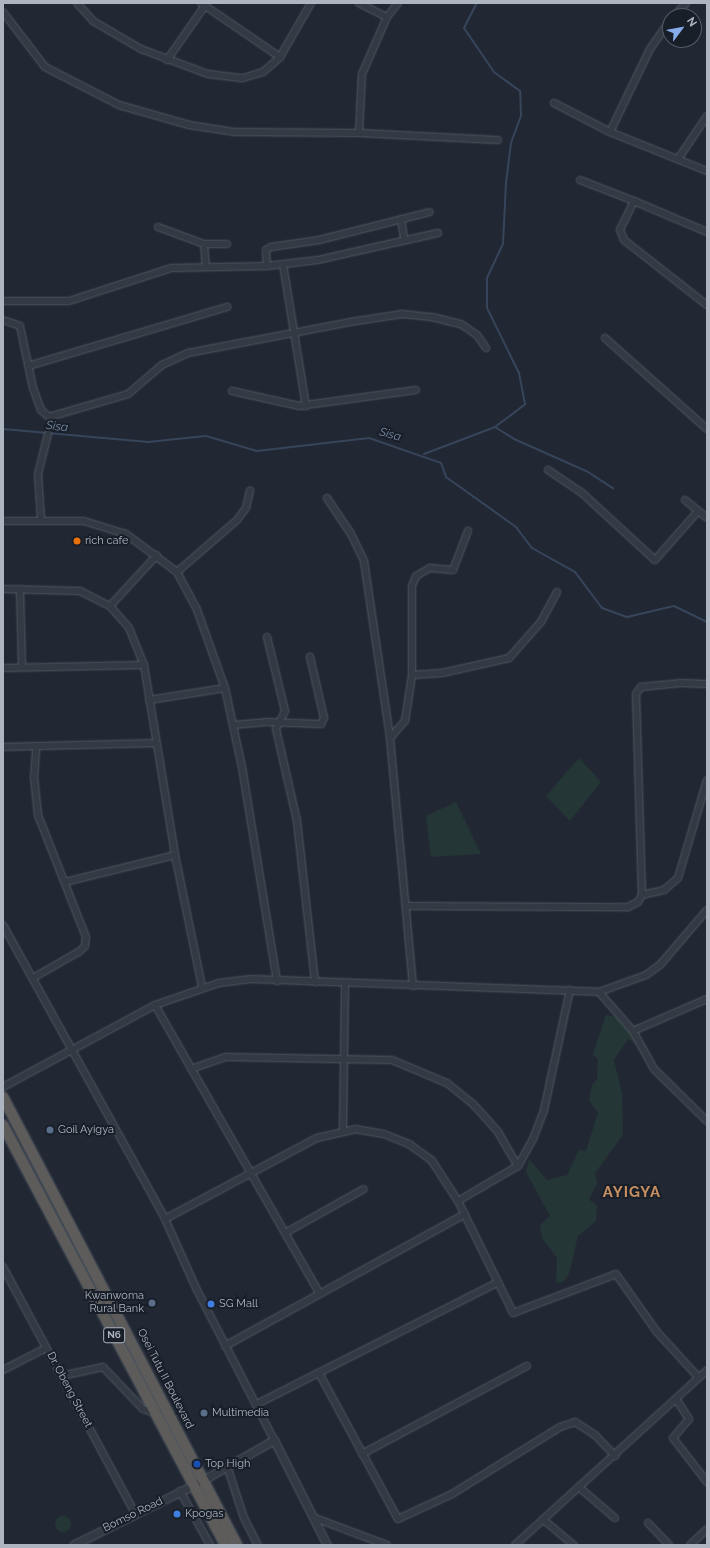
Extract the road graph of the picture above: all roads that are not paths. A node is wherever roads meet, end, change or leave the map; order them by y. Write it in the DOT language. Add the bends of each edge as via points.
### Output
graph roads {
  1 [pos="77,3"];
  2 [pos="311,3"];
  3 [pos="359,3"];
  4 [pos="398,3"];
  5 [pos="204,4"];
  6 [pos="3,12"];
  7 [pos="387,17"];
  8 [pos="662,31"];
  9 [pos="280,57"];
  10 [pos="167,60"];
  11 [pos="554,103"];
  12 [pos="707,116"];
  13 [pos="610,132"];
  14 [pos="359,133"];
  15 [pos="498,140"];
  16 [pos="678,159"];
  17 [pos="707,171"];
  18 [pos="580,180"];
  19 [pos="634,201"];
  20 [pos="430,212"];
  21 [pos="401,219"];
  22 [pos="158,227"];
  23 [pos="707,232"];
  24 [pos="438,233"];
  25 [pos="404,240"];
  26 [pos="204,244"];
  27 [pos="227,244"];
  28 [pos="283,264"];
  29 [pos="206,265"];
  30 [pos="267,266"];
  31 [pos="3,301"];
  32 [pos="707,305"];
  33 [pos="227,307"];
  34 [pos="3,320"];
  35 [pos="293,333"];
  36 [pos="605,338"];
  37 [pos="486,348"];
  38 [pos="28,366"];
  39 [pos="416,390"];
  40 [pos="232,391"];
  41 [pos="306,406"];
  42 [pos="707,429"];
  43 [pos="48,434"];
  44 [pos="548,470"];
  45 [pos="250,490"];
  46 [pos="327,498"];
  47 [pos="685,500"];
  48 [pos="698,511"];
  49 [pos="707,518"];
  50 [pos="41,519"];
  51 [pos="3,521"];
  52 [pos="468,530"];
  53 [pos="157,555"];
  54 [pos="177,572"];
  55 [pos="3,589"];
  56 [pos="20,589"];
  57 [pos="557,592"];
  58 [pos="110,606"];
  59 [pos="267,637"];
  60 [pos="310,658"];
  61 [pos="144,665"];
  62 [pos="22,667"];
  63 [pos="3,668"];
  64 [pos="412,675"];
  65 [pos="707,684"];
  66 [pos="225,688"];
  67 [pos="149,700"];
  68 [pos="278,722"];
  69 [pos="233,725"];
  70 [pos="390,738"];
  71 [pos="156,743"];
  72 [pos="3,747"];
  73 [pos="36,748"];
  74 [pos="707,780"];
  75 [pos="175,855"];
  76 [pos="65,882"];
  77 [pos="642,895"];
  78 [pos="408,906"];
  79 [pos="707,910"];
  80 [pos="3,925"];
  81 [pos="33,978"];
  82 [pos="277,981"];
  83 [pos="314,982"];
  84 [pos="344,984"];
  85 [pos="413,986"];
  86 [pos="202,987"];
  87 [pos="570,990"];
  88 [pos="599,992"];
  89 [pos="707,999"];
  90 [pos="155,1005"];
  91 [pos="633,1031"];
  92 [pos="71,1048"];
  93 [pos="344,1058"];
  94 [pos="191,1069"];
  95 [pos="3,1087"];
  96 [pos="3,1097"];
  97 [pos="707,1121"];
  98 [pos="3,1125"];
  99 [pos="343,1130"];
  100 [pos="518,1166"];
  101 [pos="249,1173"];
  102 [pos="364,1189"];
  103 [pos="458,1201"];
  104 [pos="464,1214"];
  105 [pos="165,1219"];
  106 [pos="285,1233"];
  107 [pos="3,1267"];
  108 [pos="498,1282"];
  109 [pos="319,1292"];
  110 [pos="225,1346"];
  111 [pos="46,1348"];
  112 [pos="527,1366"];
  113 [pos="3,1370"];
  114 [pos="707,1370"];
  115 [pos="319,1373"];
  116 [pos="61,1376"];
  117 [pos="699,1378"];
  118 [pos="676,1399"];
  119 [pos="257,1404"];
  120 [pos="156,1413"];
  121 [pos="274,1440"];
  122 [pos="362,1454"];
  123 [pos="615,1456"];
  124 [pos="227,1466"];
  125 [pos="203,1480"];
  126 [pos="707,1482"];
  127 [pos="194,1485"];
  128 [pos="580,1488"];
  129 [pos="180,1492"];
  130 [pos="135,1513"];
  131 [pos="315,1518"];
  132 [pos="615,1518"];
  133 [pos="544,1521"];
  134 [pos="648,1523"];
  135 [pos="707,1529"];
  136 [pos="81,1543"];
  137 [pos="73,1545"];
  138 [pos="210,1545"];
  139 [pos="225,1545"];
  140 [pos="237,1545"];
  141 [pos="258,1545"];
  142 [pos="327,1545"];
  143 [pos="387,1545"];
  144 [pos="515,1545"];
  145 [pos="574,1545"];
  146 [pos="669,1545"];
  147 [pos="690,1545"];
  1 -- 10 [label="street" via="93,21 117,36"];
  2 -- 9 [label="street"];
  3 -- 7 [label="street"];
  4 -- 7 [label="street"];
  5 -- 9 [label="street"];
  5 -- 10 [label="street"];
  6 -- 14 [label="street" via="46,67 84,88 139,112 189,125 235,132"];
  7 -- 14 [label="street" via="362,74"];
  8 -- 13 [label="street" via="650,48"];
  9 -- 10 [label="street" via="263,72 243,78 208,74"];
  11 -- 13 [label="street"];
  12 -- 16 [label="street"];
  13 -- 16 [label="street"];
  14 -- 15 [label="street"];
  16 -- 17 [label="street"];
  18 -- 19 [label="street"];
  19 -- 23 [label="street"];
  19 -- 32 [label="street" via="620,230 624,240"];
  20 -- 21 [label="street"];
  21 -- 25 [label="street"];
  21 -- 30 [label="street" via="319,240 271,247 266,250"];
  22 -- 26 [label="street"];
  24 -- 25 [label="street"];
  25 -- 28 [label="street" via="318,260"];
  26 -- 27 [label="street"];
  26 -- 29 [label="street"];
  28 -- 30 [label="street"];
  28 -- 35 [label="street"];
  29 -- 30 [label="street"];
  29 -- 31 [label="street" via="171,268 69,301"];
  33 -- 38 [label="street"];
  34 -- 38 [label="street" via="20,326"];
  35 -- 37 [label="street" via="402,314 461,324 477,335"];
  35 -- 38 [label="street" via="188,353 162,365 128,394 49,417 41,410"];
  35 -- 41 [label="street"];
  36 -- 42 [label="street"];
  39 -- 41 [label="street"];
  40 -- 41 [label="street" via="283,405"];
  43 -- 50 [label="street" via="38,474"];
  44 -- 48 [label="street" via="581,492 655,560"];
  45 -- 54 [label="street" via="246,508 237,520"];
  46 -- 70 [label="street" via="351,534 364,561"];
  47 -- 48 [label="street"];
  48 -- 49 [label="street"];
  50 -- 51 [label="street"];
  50 -- 53 [label="street" via="84,521 126,534"];
  52 -- 64 [label="street" via="454,570 430,568 416,576 412,586"];
  53 -- 54 [label="street"];
  53 -- 58 [label="street"];
  54 -- 66 [label="street" via="196,607"];
  55 -- 56 [label="street"];
  56 -- 58 [label="street" via="80,591"];
  56 -- 62 [label="street"];
  57 -- 64 [label="street" via="541,622 509,658 442,673"];
  58 -- 61 [label="street" via="129,628"];
  59 -- 68 [label="street" via="285,711"];
  60 -- 68 [label="street" via="323,722 318,725"];
  61 -- 62 [label="street"];
  61 -- 67 [label="street"];
  62 -- 63 [label="street"];
  64 -- 70 [label="street" via="405,721"];
  65 -- 77 [label="street" via="681,683 641,688 636,694"];
  66 -- 67 [label="street"];
  66 -- 69 [label="street"];
  67 -- 71 [label="street"];
  68 -- 69 [label="street"];
  68 -- 83 [label="street" via="279,743 297,821"];
  69 -- 82 [label="street"];
  70 -- 78 [label="street"];
  71 -- 73 [label="street"];
  71 -- 75 [label="street"];
  72 -- 73 [label="street"];
  73 -- 76 [label="street" via="34,779 38,815"];
  74 -- 77 [label="street" via="678,878 664,890"];
  75 -- 76 [label="street"];
  75 -- 86 [label="street"];
  76 -- 81 [label="street" via="86,937 85,946 65,962"];
  77 -- 78 [label="street" via="638,902 628,907"];
  78 -- 85 [label="street"];
  79 -- 88 [label="street" via="660,965 646,975"];
  80 -- 81 [label="street"];
  81 -- 92 [label="street"];
  82 -- 83 [label="street"];
  82 -- 86 [label="street" via="245,979"];
  83 -- 84 [label="street"];
  84 -- 85 [label="street"];
  84 -- 93 [label="street"];
  85 -- 87 [label="street"];
  86 -- 90 [label="street"];
  87 -- 88 [label="street"];
  87 -- 100 [label="street" via="544,1110"];
  88 -- 91 [label="street"];
  89 -- 91 [label="street"];
  90 -- 92 [label="street"];
  90 -- 94 [label="street"];
  91 -- 97 [label="street" via="654,1069"];
  92 -- 95 [label="street"];
  92 -- 105 [label="street"];
  93 -- 94 [label="street" via="226,1057"];
  93 -- 99 [label="street"];
  93 -- 100 [label="street" via="392,1060 447,1082 498,1132"];
  94 -- 101 [label="street"];
  96 -- 125 [label="highway, Osei Tutu II Boulevard / N6"];
  98 -- 120 [label="highway, N6"];
  99 -- 101 [label="street" via="317,1138"];
  99 -- 103 [label="street" via="384,1134 423,1152"];
  100 -- 103 [label="street"];
  101 -- 105 [label="street"];
  101 -- 106 [label="street"];
  102 -- 106 [label="street"];
  103 -- 104 [label="street"];
  104 -- 108 [label="street"];
  104 -- 109 [label="street"];
  105 -- 110 [label="street"];
  106 -- 109 [label="street"];
  107 -- 111 [label="street, Dr. Obeng Street"];
  108 -- 115 [label="street"];
  108 -- 117 [label="street" via="512,1313 616,1274 656,1332"];
  109 -- 110 [label="street"];
  110 -- 119 [label="street"];
  111 -- 113 [label="street"];
  111 -- 116 [label="street, Dr. Obeng Street"];
  112 -- 122 [label="street"];
  114 -- 117 [label="street"];
  115 -- 119 [label="street"];
  115 -- 122 [label="street"];
  116 -- 120 [label="street" via="103,1367 143,1409"];
  116 -- 130 [label="street, Dr. Obeng Street"];
  117 -- 118 [label="street"];
  118 -- 123 [label="street"];
  118 -- 126 [label="street" via="689,1420 673,1438"];
  119 -- 121 [label="street"];
  120 -- 127 [label="highway, N6"];
  121 -- 124 [label="street, Bomso Road"];
  121 -- 131 [label="street"];
  122 -- 123 [label="street" via="394,1516 403,1519 503,1464 560,1427 575,1422 595,1435"];
  123 -- 128 [label="street"];
  124 -- 125 [label="street, Bomso Road"];
  124 -- 141 [label="street" via="244,1518"];
  125 -- 127 [label="street, Bomso Road"];
  125 -- 140 [label="highway, Osei Tutu II Boulevard / N6"];
  127 -- 129 [label="street, Bomso Road"];
  127 -- 139 [label="highway, N6"];
  128 -- 132 [label="street"];
  128 -- 133 [label="street"];
  129 -- 130 [label="street, Bomso Road"];
  129 -- 138 [label="street"];
  130 -- 136 [label="street, Bomso Road"];
  131 -- 142 [label="street"];
  131 -- 143 [label="street"];
  133 -- 144 [label="street"];
  133 -- 145 [label="street"];
  134 -- 146 [label="street"];
  135 -- 147 [label="street"];
  136 -- 137 [label="street, Bomso Road"];
}
